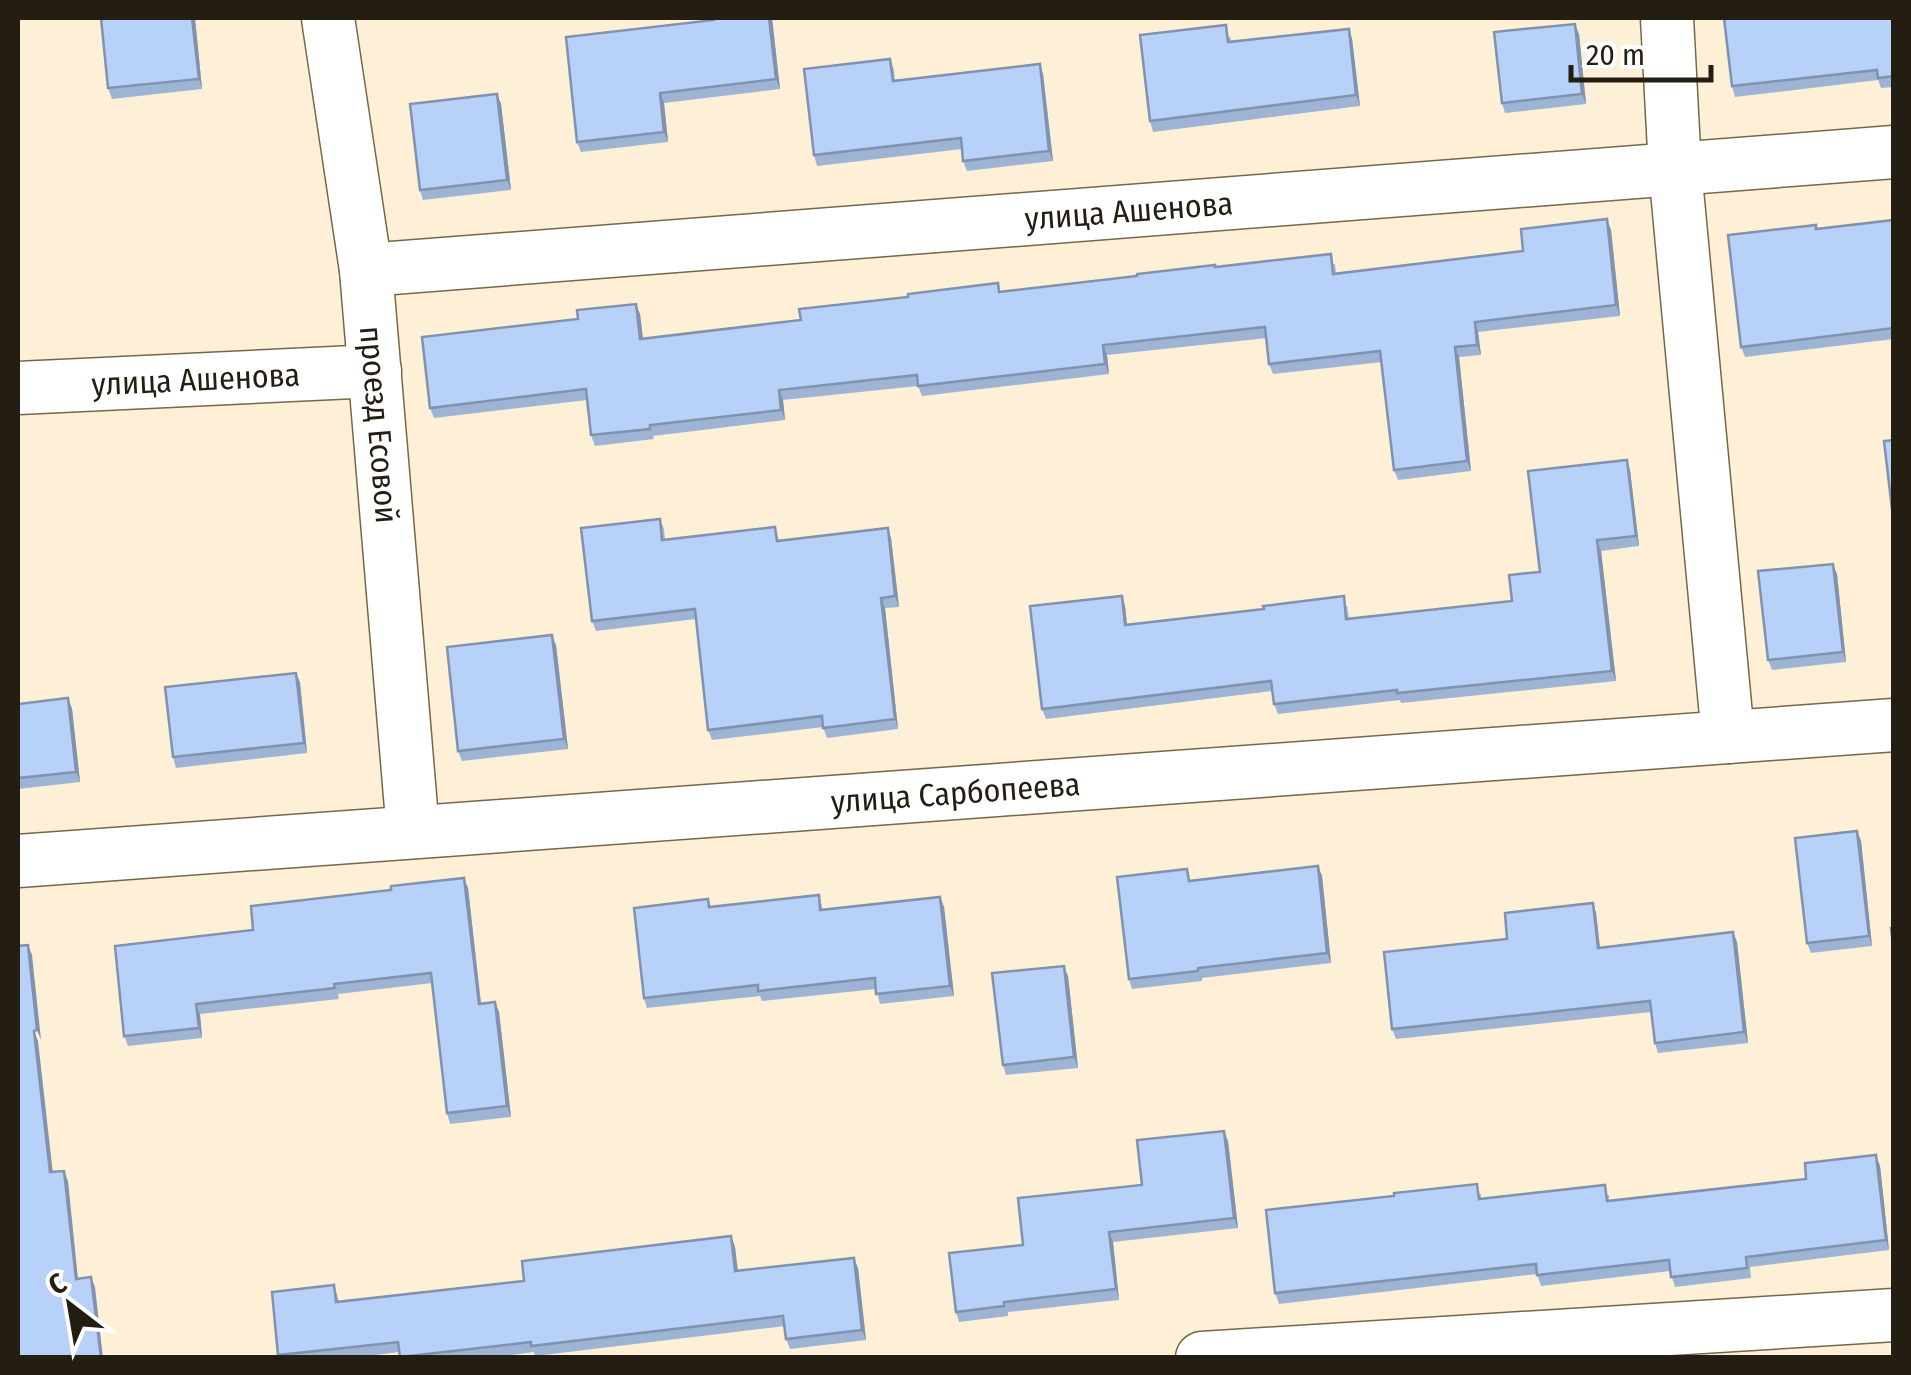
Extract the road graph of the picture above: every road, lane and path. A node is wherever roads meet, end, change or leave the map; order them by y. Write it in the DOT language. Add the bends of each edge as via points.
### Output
graph roads {
  1 [pos="328,18"];
  2 [pos="1666,18"];
  3 [pos="1894,152"];
  4 [pos="1675,169"];
  5 [pos="366,270"];
  6 [pos="375,371"];
  7 [pos="18,388"];
  8 [pos="1894,725"];
  9 [pos="1728,737"];
  10 [pos="413,832"];
  11 [pos="18,860"];
  12 [pos="1894,1315"];
  13 [pos="1202,1358"];
  1 -- 5 [label="street, проезд Есовой"];
  2 -- 4 [label="street"];
  3 -- 4 [label="street, улица Ашенова"];
  4 -- 5 [label="street, улица Ашенова"];
  4 -- 9 [label="street"];
  5 -- 6 [label="street, проезд Есовой"];
  6 -- 7 [label="street, улица Ашенова"];
  6 -- 10 [label="street, проезд Есовой"];
  8 -- 9 [label="street, улица Сарбопеева"];
  9 -- 10 [label="street, улица Сарбопеева"];
  10 -- 11 [label="street, улица Сарбопеева"];
  12 -- 13 [label="street"];
}
